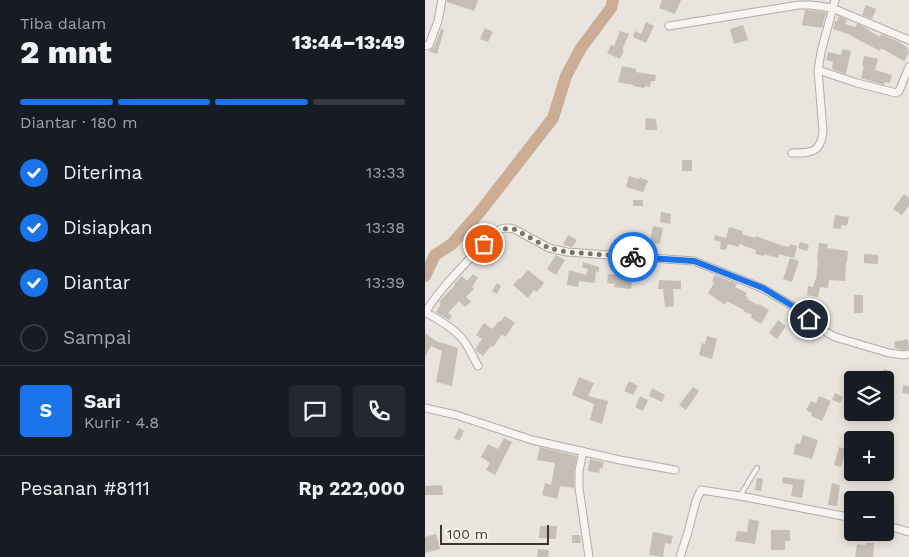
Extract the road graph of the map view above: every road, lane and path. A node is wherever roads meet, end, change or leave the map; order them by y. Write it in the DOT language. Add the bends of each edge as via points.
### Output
graph roads {
  1 [pos="442,0"];
  2 [pos="835,0"];
  3 [pos="833,8"];
  4 [pos="669,26"];
  5 [pos="909,40"];
  6 [pos="425,46"];
  7 [pos="818,70"];
  8 [pos="908,73"];
  9 [pos="792,153"];
  10 [pos="428,302"];
  11 [pos="425,312"];
  12 [pos="909,354"];
  13 [pos="478,366"];
  14 [pos="425,408"];
  15 [pos="583,451"];
  16 [pos="757,468"];
  17 [pos="675,470"];
  18 [pos="740,496"];
  19 [pos="844,516"];
  20 [pos="894,528"];
  21 [pos="909,532"];
  22 [pos="589,557"];
  23 [pos="680,557"];
  1 -- 6 [label="street" via="438,21 429,45"];
  2 -- 3 [label="street"];
  3 -- 4 [label="street" via="807,4"];
  3 -- 5 [label="street"];
  3 -- 7 [label="street"];
  7 -- 8 [label="street" via="893,93 899,91"];
  7 -- 9 [label="street" via="822,139 814,151"];
  10 -- 11 [label="street"];
  10 -- 12 [label="street" via="491,236 502,228 508,228 549,248 567,252 694,261 763,288 835,337 889,353"];
  11 -- 13 [label="street" via="458,335"];
  14 -- 15 [label="street" via="532,440"];
  15 -- 17 [label="street"];
  15 -- 22 [label="street" via="578,480"];
  16 -- 18 [label="lane"];
  18 -- 19 [label="street"];
  18 -- 23 [label="street" via="701,490"];
  20 -- 21 [label="street"];
}
